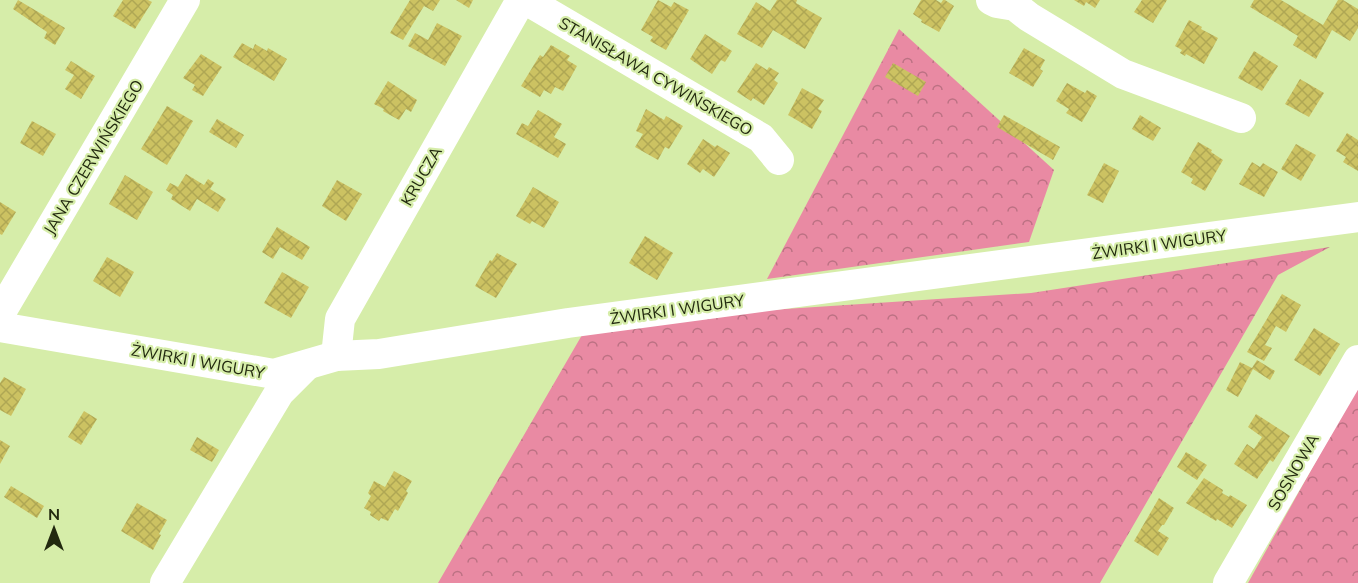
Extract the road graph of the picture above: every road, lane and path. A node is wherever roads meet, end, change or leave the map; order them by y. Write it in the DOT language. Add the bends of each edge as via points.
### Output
graph roads {
  1 [pos="185,0"];
  2 [pos="521,0"];
  3 [pos="526,0"];
  4 [pos="1011,2"];
  5 [pos="1241,118"];
  6 [pos="779,160"];
  7 [pos="1358,217"];
  8 [pos="0,314"];
  9 [pos="0,327"];
  10 [pos="336,356"];
  11 [pos="1358,360"];
  12 [pos="306,365"];
  13 [pos="165,583"];
  14 [pos="1228,583"];
  1 -- 8 [label="street, JANA CZERWIŃSKIEGO"];
  2 -- 10 [label="street, KRUCZA" via="340,319"];
  3 -- 6 [label="street, STANISŁAWA CYWIŃSKIEGO" via="761,138"];
  4 -- 5 [label="street" via="1123,74"];
  7 -- 10 [label="street, ŻWIRKI I WIGURY" via="568,323 379,354"];
  9 -- 12 [label="street, ŻWIRKI I WIGURY" via="274,374"];
  10 -- 12 [label="street, ŻWIRKI I WIGURY"];
  11 -- 14 [label="street, SOSNOWA"];
  12 -- 13 [label="street" via="279,393"];
}
